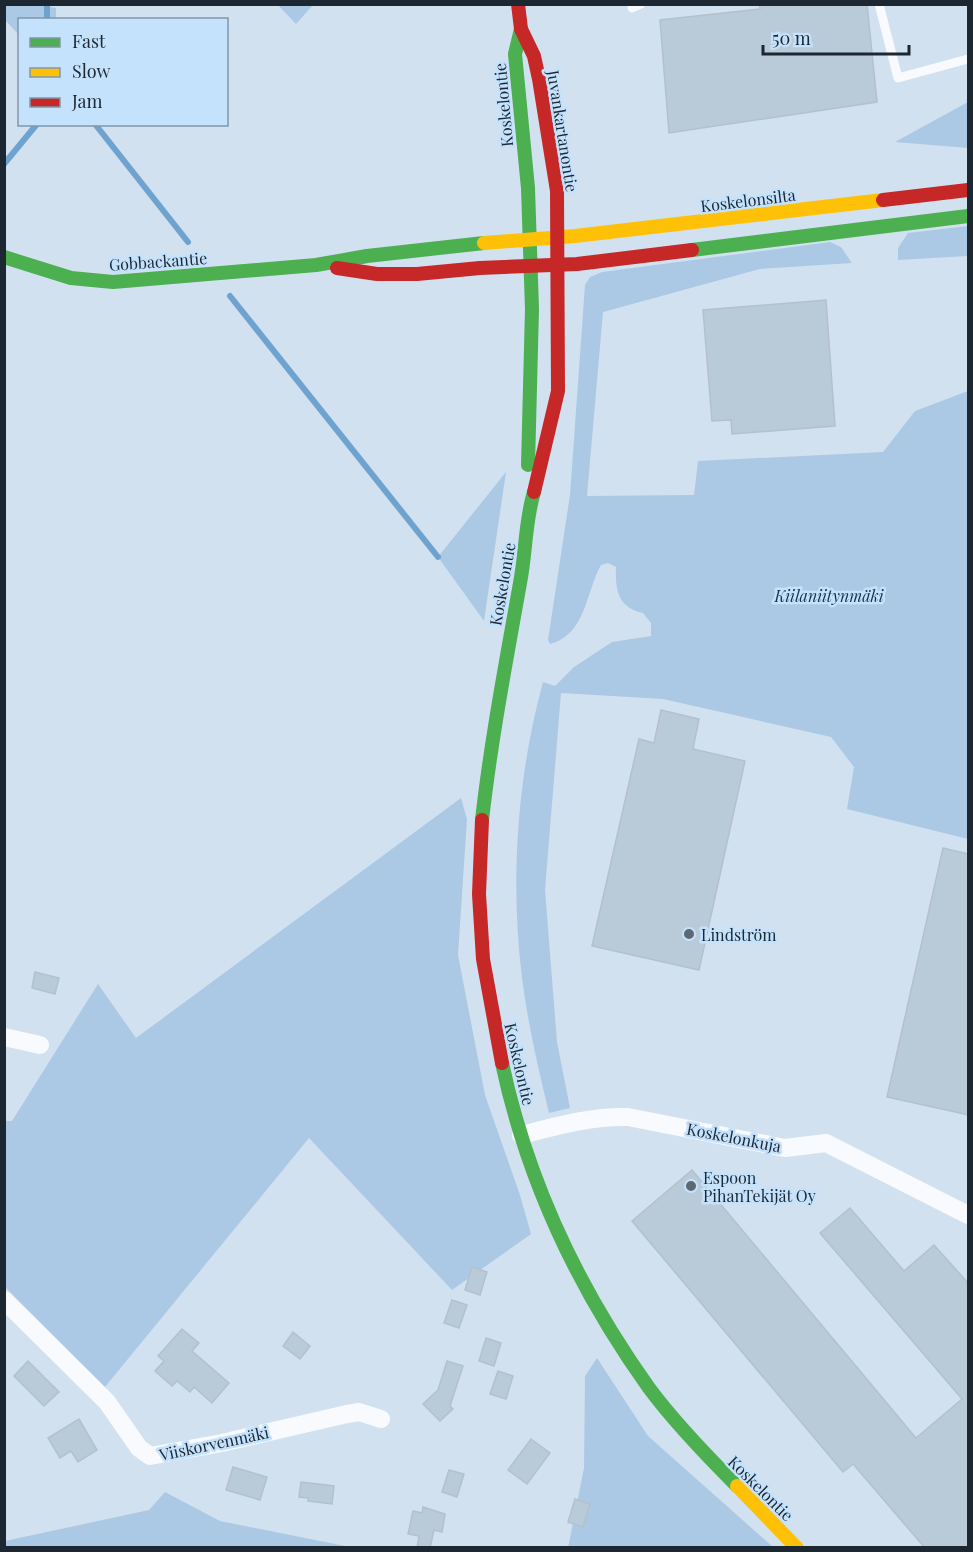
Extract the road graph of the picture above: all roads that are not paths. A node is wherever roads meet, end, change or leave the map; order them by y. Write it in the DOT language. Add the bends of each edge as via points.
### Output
graph roads {
  1 [pos="518,4"];
  2 [pos="879,4"];
  3 [pos="521,29"];
  4 [pos="969,59"];
  5 [pos="969,190"];
  6 [pos="969,216"];
  7 [pos="558,237"];
  8 [pos="530,238"];
  9 [pos="4,257"];
  10 [pos="316,265"];
  11 [pos="558,265"];
  12 [pos="531,267"];
  13 [pos="531,502"];
  14 [pos="4,1037"];
  15 [pos="40,1045"];
  16 [pos="521,1135"];
  17 [pos="969,1215"];
  18 [pos="4,1300"];
  19 [pos="381,1419"];
  20 [pos="797,1548"];
  1 -- 3 [label="main road, Juvankartanontie"];
  2 -- 4 [label="lane" via="898,78"];
  3 -- 7 [label="main road, Juvankartanontie" via="534,56 539,79 557,191"];
  3 -- 8 [label="main road, Koskelontie" via="515,54"];
  5 -- 7 [label="main road, Koskelonsilta"];
  6 -- 11 [label="main road"];
  7 -- 8 [label="main road, Koskelonsilta"];
  7 -- 11 [label="main road, Juvankartanontie"];
  8 -- 10 [label="main road, Gobbackantie"];
  8 -- 12 [label="main road, Koskelontie"];
  9 -- 10 [label="main road, Gobbackantie" via="71,278 113,282"];
  10 -- 12 [label="main road, Gobbackantie" via="376,274"];
  11 -- 12 [label="main road"];
  11 -- 13 [label="main road, Koskelontie" via="558,391"];
  12 -- 13 [label="main road, Koskelontie"];
  13 -- 16 [label="main road, Koskelontie" via="489,757 479,894 490,1005"];
  14 -- 15 [label="street"];
  16 -- 17 [label="street, Koskelonkuja" via="583,1120 628,1116 785,1148 826,1143"];
  16 -- 20 [label="main road, Koskelontie" via="540,1191 573,1264 613,1334 650,1389 691,1439"];
  18 -- 19 [label="street, Viiskorvenmäki" via="106,1402 141,1451 150,1456 359,1412"];
}
